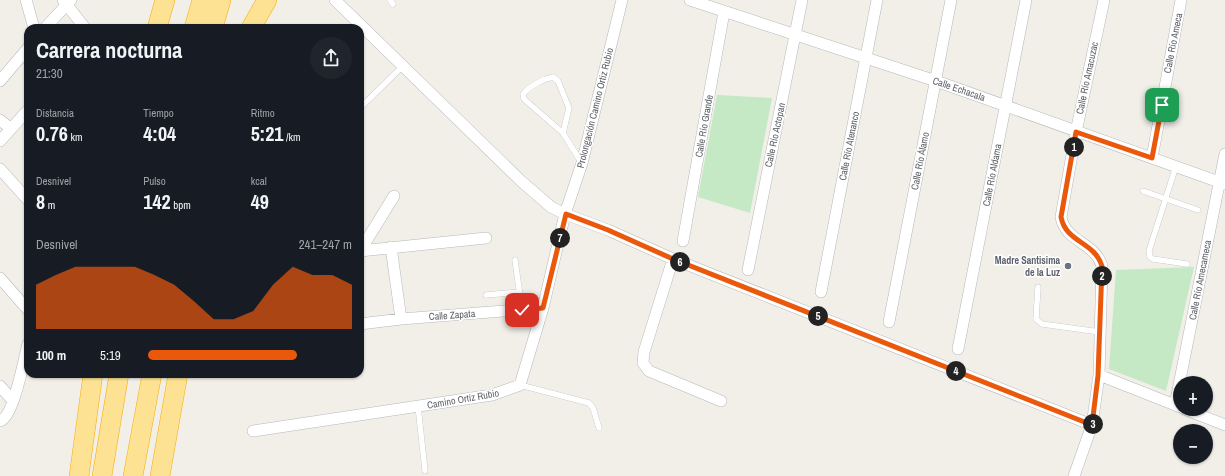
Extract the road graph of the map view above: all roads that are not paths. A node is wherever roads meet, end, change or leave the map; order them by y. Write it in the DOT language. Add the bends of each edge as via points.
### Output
graph roads {
  1 [pos="26,0"];
  2 [pos="165,0"];
  3 [pos="202,0"];
  4 [pos="221,0"];
  5 [pos="267,0"];
  6 [pos="335,0"];
  7 [pos="622,0"];
  8 [pos="690,0"];
  9 [pos="802,0"];
  10 [pos="877,0"];
  11 [pos="951,0"];
  12 [pos="1026,0"];
  13 [pos="1104,0"];
  14 [pos="1181,0"];
  15 [pos="67,1"];
  16 [pos="724,12"];
  17 [pos="33,24"];
  18 [pos="48,24"];
  19 [pos="82,24"];
  20 [pos="158,24"];
  21 [pos="195,24"];
  22 [pos="214,24"];
  23 [pos="253,24"];
  24 [pos="360,24"];
  25 [pos="364,28"];
  26 [pos="796,34"];
  27 [pos="24,53"];
  28 [pos="866,58"];
  29 [pos="403,66"];
  30 [pos="0,80"];
  31 [pos="936,81"];
  32 [pos="364,104"];
  33 [pos="1005,106"];
  34 [pos="24,114"];
  35 [pos="0,120"];
  36 [pos="10,128"];
  37 [pos="1076,132"];
  38 [pos="563,134"];
  39 [pos="0,141"];
  40 [pos="1225,154"];
  41 [pos="1152,158"];
  42 [pos="582,163"];
  43 [pos="1176,166"];
  44 [pos="0,169"];
  45 [pos="1222,183"];
  46 [pos="1143,191"];
  47 [pos="24,196"];
  48 [pos="394,196"];
  49 [pos="1165,200"];
  50 [pos="1198,210"];
  51 [pos="566,214"];
  52 [pos="486,238"];
  53 [pos="683,241"];
  54 [pos="364,245"];
  55 [pos="391,247"];
  56 [pos="364,250"];
  57 [pos="673,259"];
  58 [pos="515,260"];
  59 [pos="1187,264"];
  60 [pos="748,270"];
  61 [pos="0,278"];
  62 [pos="1038,288"];
  63 [pos="520,292"];
  64 [pos="821,292"];
  65 [pos="486,295"];
  66 [pos="24,305"];
  67 [pos="543,308"];
  68 [pos="522,310"];
  69 [pos="401,319"];
  70 [pos="889,322"];
  71 [pos="364,324"];
  72 [pos="1100,332"];
  73 [pos="958,349"];
  74 [pos="24,359"];
  75 [pos="1098,376"];
  76 [pos="1186,376"];
  77 [pos="92,378"];
  78 [pos="118,378"];
  79 [pos="151,378"];
  80 [pos="177,378"];
  81 [pos="520,385"];
  82 [pos="0,386"];
  83 [pos="13,401"];
  84 [pos="721,401"];
  85 [pos="1173,404"];
  86 [pos="418,406"];
  87 [pos="1202,416"];
  88 [pos="2,420"];
  89 [pos="1092,425"];
  90 [pos="1225,425"];
  91 [pos="599,428"];
  92 [pos="253,431"];
  93 [pos="80,467"];
  94 [pos="425,471"];
  95 [pos="160,475"];
  96 [pos="102,476"];
  97 [pos="133,476"];
  98 [pos="1074,476"];
  1 -- 17 [label="street"];
  2 -- 20 [label="highway"];
  3 -- 21 [label="highway"];
  4 -- 22 [label="highway"];
  5 -- 23 [label="highway"];
  6 -- 24 [label="street"];
  7 -- 42 [label="street, Prolongación Camino Ortiz Rubio"];
  8 -- 16 [label="street, Calle Echacala"];
  9 -- 26 [label="street, Calle Río Actopan"];
  10 -- 28 [label="street, Calle Río Atenanco"];
  11 -- 31 [label="street, Calle Río Álamo"];
  12 -- 33 [label="street, Calle Río Aldama"];
  13 -- 37 [label="street, Calle Río Amacuzac"];
  14 -- 41 [label="street, Calle Río Ameca"];
  15 -- 18 [label="street"];
  15 -- 19 [label="street"];
  16 -- 26 [label="street, Calle Echacala"];
  16 -- 53 [label="street, Calle Río Grande"];
  25 -- 29 [label="street"];
  26 -- 28 [label="street, Calle Echacala"];
  26 -- 60 [label="street, Calle Río Actopan"];
  27 -- 30 [label="street"];
  28 -- 31 [label="street, Calle Echacala"];
  28 -- 64 [label="street, Calle Río Atenanco"];
  29 -- 32 [label="lane"];
  29 -- 51 [label="street" via="536,195 551,207"];
  31 -- 33 [label="street, Calle Echacala"];
  31 -- 70 [label="street, Calle Río Álamo"];
  33 -- 37 [label="street, Calle Echacala"];
  33 -- 73 [label="street, Calle Río Aldama"];
  34 -- 36 [label="street"];
  35 -- 36 [label="street"];
  36 -- 39 [label="street"];
  37 -- 41 [label="street, Calle Echacala"];
  37 -- 72 [label="street, Calle Río Amacuzac" via="1061,217 1068,234 1092,249 1100,258"];
  38 -- 38 [label="lane" via="569,108 558,81 553,77 547,78 526,90 523,94 524,99"];
  38 -- 42 [label="lane"];
  40 -- 45 [label="street, Calle Río Amecameca"];
  41 -- 43 [label="street, Calle Echacala"];
  42 -- 51 [label="street, Prolongación Camino Ortiz Rubio"];
  43 -- 45 [label="street, Calle Echacala"];
  43 -- 49 [label="lane"];
  44 -- 47 [label="street"];
  45 -- 76 [label="street, Calle Río Amecameca"];
  46 -- 49 [label="lane"];
  48 -- 54 [label="street"];
  49 -- 50 [label="lane"];
  49 -- 59 [label="lane" via="1149,251 1150,257"];
  51 -- 57 [label="street"];
  51 -- 67 [label="street"];
  52 -- 55 [label="street"];
  55 -- 56 [label="street"];
  55 -- 69 [label="street"];
  57 -- 84 [label="street" via="644,352 643,363 649,371"];
  57 -- 89 [label="street"];
  58 -- 63 [label="lane"];
  61 -- 66 [label="street"];
  62 -- 72 [label="lane" via="1035,313 1036,319 1042,324"];
  63 -- 65 [label="lane"];
  63 -- 68 [label="lane"];
  67 -- 68 [label="street, Calle Zapata"];
  67 -- 81 [label="street"];
  68 -- 69 [label="street, Calle Zapata"];
  69 -- 71 [label="street, Calle Zapata"];
  72 -- 75 [label="street, Calle Río Amacuzac"];
  74 -- 83 [label="street"];
  75 -- 85 [label="street"];
  75 -- 89 [label="street, Calle Río Amacuzac"];
  77 -- 93 [label="highway"];
  78 -- 96 [label="highway"];
  79 -- 97 [label="highway"];
  80 -- 95 [label="highway"];
  81 -- 86 [label="street, Camino Ortíz Rubio" via="492,395"];
  81 -- 91 [label="lane" via="589,403"];
  82 -- 83 [label="street"];
  83 -- 88 [label="street" via="8,415"];
  86 -- 92 [label="street, Camino Ortíz Rubio"];
  86 -- 94 [label="lane"];
  87 -- 90 [label="street"];
  89 -- 98 [label="street, Calle Río Amacuzac"];
}
